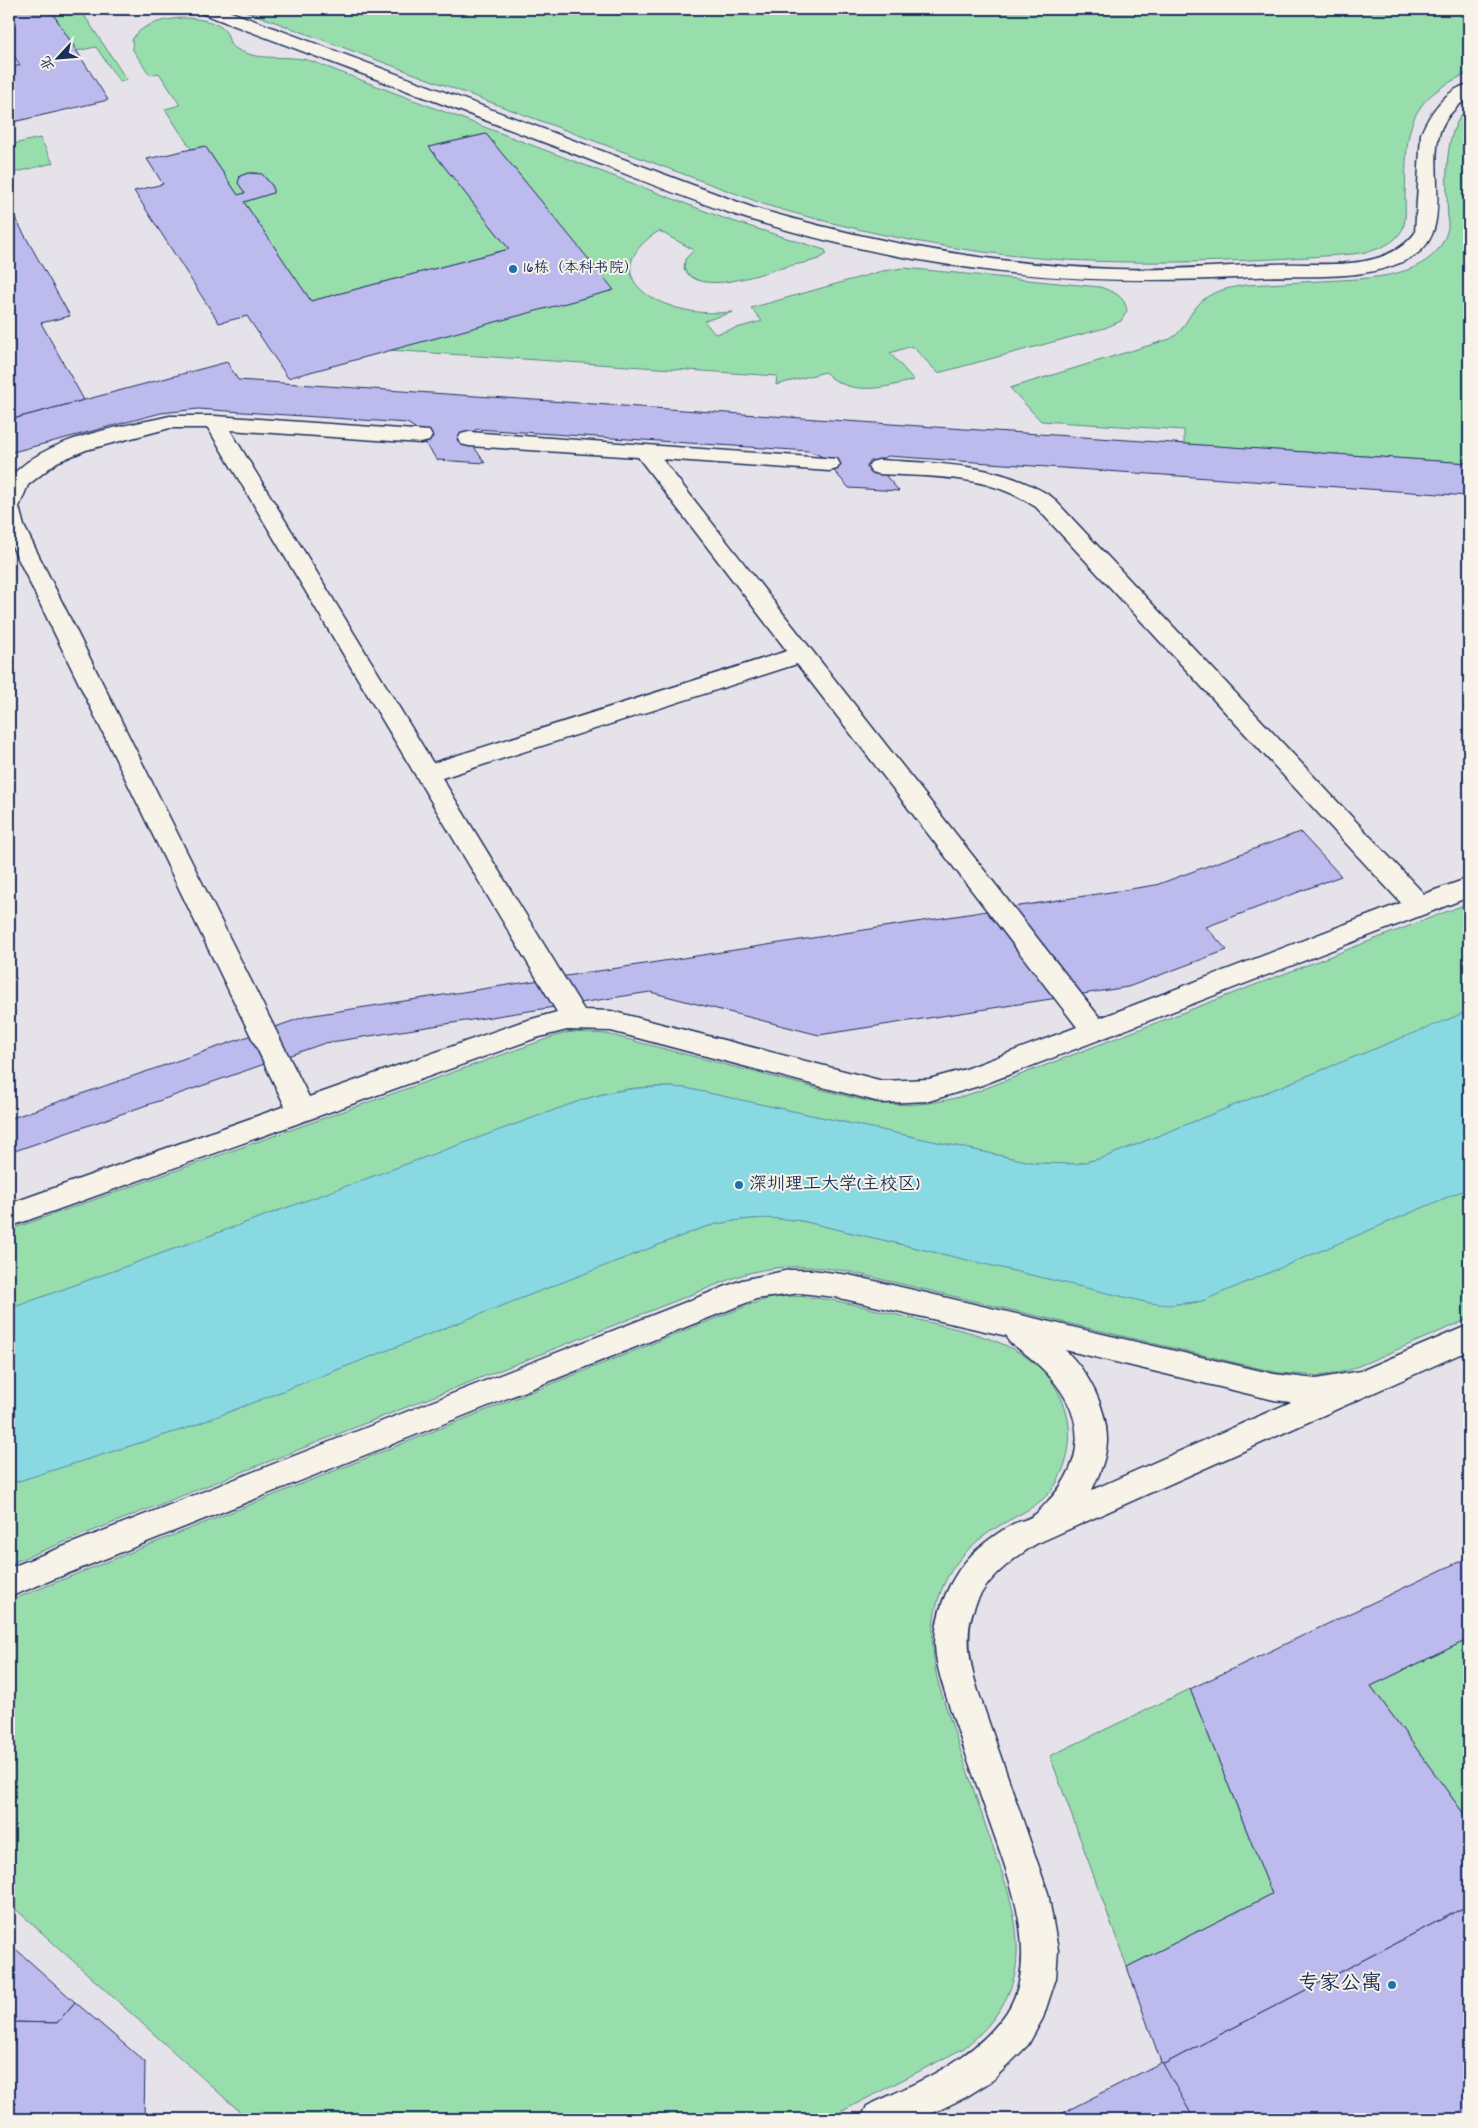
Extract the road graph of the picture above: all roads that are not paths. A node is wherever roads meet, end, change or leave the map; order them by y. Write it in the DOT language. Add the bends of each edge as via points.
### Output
graph roads {
  1 [pos="207,9"];
  2 [pos="1469,89"];
  3 [pos="214,422"];
  4 [pos="421,436"];
  5 [pos="469,439"];
  6 [pos="644,451"];
  7 [pos="828,464"];
  8 [pos="879,468"];
  9 [pos="9,505"];
  10 [pos="9,509"];
  11 [pos="802,654"];
  12 [pos="427,774"];
  13 [pos="1469,887"];
  14 [pos="1420,907"];
  15 [pos="575,1019"];
  16 [pos="1095,1031"];
  17 [pos="302,1111"];
  18 [pos="9,1216"];
  19 [pos="992,1320"];
  20 [pos="1469,1337"];
  21 [pos="1366,1382"];
  22 [pos="1025,1534"];
  23 [pos="9,1583"];
  24 [pos="880,2119"];
  1 -- 2 [label="lane" via="747,212 828,236 894,250 1060,272 1180,274 1338,267 1393,259 1416,244 1425,232 1430,134 1445,106"];
  3 -- 4 [label="lane"];
  3 -- 9 [label="lane" via="170,422 60,452 48,457 18,482"];
  3 -- 12 [label="lane"];
  5 -- 6 [label="lane"];
  6 -- 7 [label="lane"];
  6 -- 11 [label="lane"];
  8 -- 14 [label="lane" via="984,475 1021,486 1044,502"];
  10 -- 17 [label="lane" via="15,532"];
  11 -- 12 [label="lane"];
  11 -- 16 [label="lane"];
  12 -- 15 [label="lane"];
  13 -- 14 [label="lane"];
  14 -- 16 [label="lane"];
  15 -- 16 [label="lane" via="611,1022 883,1092 930,1090 952,1085"];
  15 -- 17 [label="lane" via="531,1029"];
  17 -- 18 [label="lane"];
  19 -- 21 [label="lane" via="1274,1388 1316,1392"];
  19 -- 22 [label="lane" via="1030,1339 1062,1365 1074,1381 1089,1418 1090,1437 1084,1476 1055,1515"];
  19 -- 23 [label="lane" via="820,1282 798,1280 752,1288"];
  20 -- 21 [label="lane"];
  21 -- 22 [label="lane"];
  22 -- 24 [label="lane" via="983,1562 964,1590 954,1622 952,1650 961,1691 1035,1908 1041,1954 1033,1998 1022,2020 993,2056 954,2082"];
}
